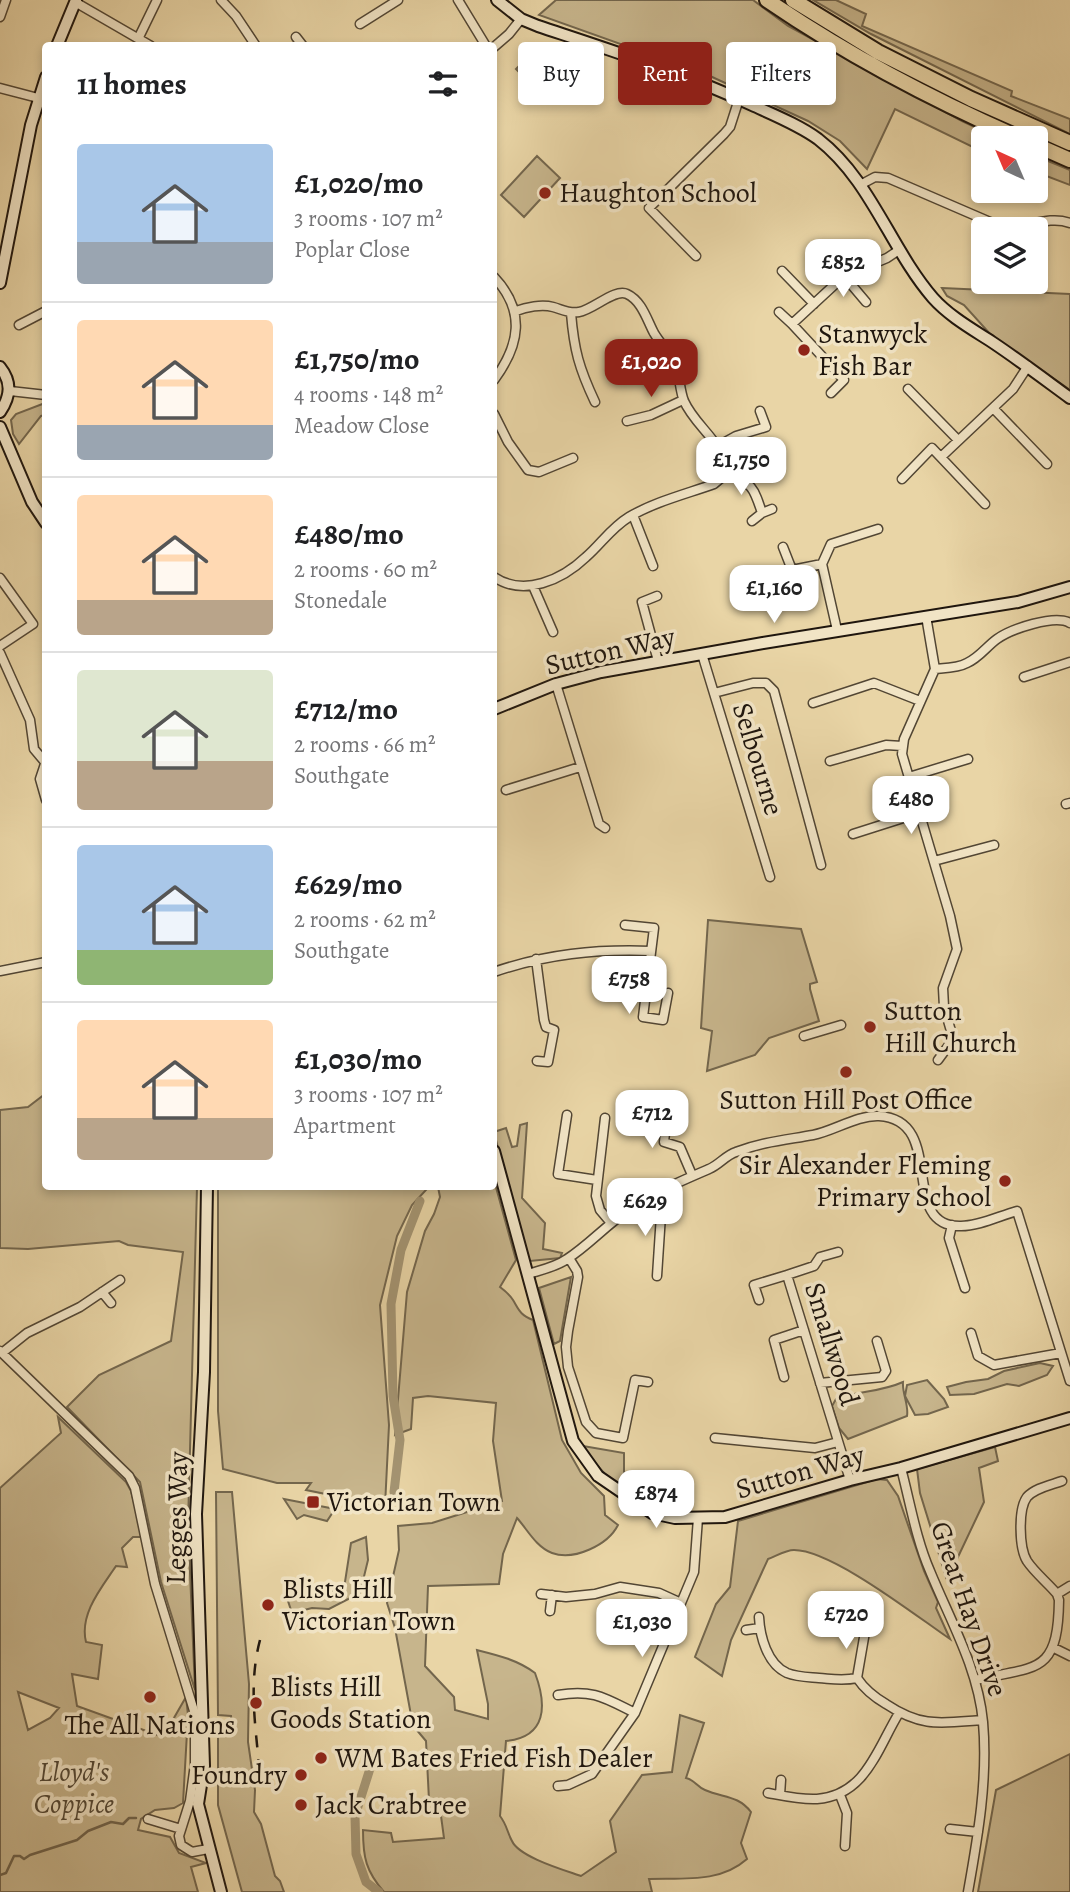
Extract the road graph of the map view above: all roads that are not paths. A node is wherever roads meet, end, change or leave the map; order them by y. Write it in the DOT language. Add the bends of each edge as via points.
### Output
graph roads {
  1 [pos="6,0"];
  2 [pos="157,0"];
  3 [pos="221,0"];
  4 [pos="398,0"];
  5 [pos="458,0"];
  6 [pos="497,0"];
  7 [pos="767,0"];
  8 [pos="793,0"];
  9 [pos="75,1"];
  10 [pos="0,17"];
  11 [pos="521,19"];
  12 [pos="360,23"];
  13 [pos="139,37"];
  14 [pos="296,37"];
  15 [pos="59,42"];
  16 [pos="146,42"];
  17 [pos="254,42"];
  18 [pos="300,42"];
  19 [pos="484,42"];
  20 [pos="497,44"];
  21 [pos="0,88"];
  22 [pos="42,88"];
  23 [pos="726,93"];
  24 [pos="38,98"];
  25 [pos="737,105"];
  26 [pos="752,105"];
  27 [pos="993,126"];
  28 [pos="1070,143"];
  29 [pos="1048,150"];
  30 [pos="1070,160"];
  31 [pos="860,185"];
  32 [pos="1070,223"];
  33 [pos="899,250"];
  34 [pos="696,256"];
  35 [pos="782,271"];
  36 [pos="844,276"];
  37 [pos="497,281"];
  38 [pos="0,283"];
  39 [pos="866,302"];
  40 [pos="814,304"];
  41 [pos="516,311"];
  42 [pos="779,312"];
  43 [pos="42,313"];
  44 [pos="571,313"];
  45 [pos="792,324"];
  46 [pos="19,325"];
  47 [pos="1028,366"];
  48 [pos="0,367"];
  49 [pos="497,375"];
  50 [pos="908,389"];
  51 [pos="10,391"];
  52 [pos="831,393"];
  53 [pos="42,395"];
  54 [pos="1070,398"];
  55 [pos="683,400"];
  56 [pos="595,402"];
  57 [pos="993,408"];
  58 [pos="760,411"];
  59 [pos="0,412"];
  60 [pos="497,420"];
  61 [pos="627,421"];
  62 [pos="0,427"];
  63 [pos="958,440"];
  64 [pos="718,446"];
  65 [pos="941,457"];
  66 [pos="573,458"];
  67 [pos="1047,464"];
  68 [pos="726,474"];
  69 [pos="902,479"];
  70 [pos="985,503"];
  71 [pos="772,509"];
  72 [pos="762,513"];
  73 [pos="633,515"];
  74 [pos="42,517"];
  75 [pos="752,521"];
  76 [pos="878,529"];
  77 [pos="782,547"];
  78 [pos="822,564"];
  79 [pos="653,566"];
  80 [pos="0,578"];
  81 [pos="497,578"];
  82 [pos="533,586"];
  83 [pos="1070,587"];
  84 [pos="657,596"];
  85 [pos="926,616"];
  86 [pos="1070,623"];
  87 [pos="837,630"];
  88 [pos="553,632"];
  89 [pos="0,646"];
  90 [pos="0,653"];
  91 [pos="702,654"];
  92 [pos="658,661"];
  93 [pos="1070,662"];
  94 [pos="935,669"];
  95 [pos="1024,677"];
  96 [pos="556,684"];
  97 [pos="714,693"];
  98 [pos="920,701"];
  99 [pos="813,703"];
  100 [pos="497,708"];
  101 [pos="902,746"];
  102 [pos="42,758"];
  103 [pos="968,759"];
  104 [pos="830,761"];
  105 [pos="580,767"];
  106 [pos="909,777"];
  107 [pos="506,790"];
  108 [pos="919,813"];
  109 [pos="605,828"];
  110 [pos="853,834"];
  111 [pos="994,845"];
  112 [pos="934,861"];
  113 [pos="821,865"];
  114 [pos="770,877"];
  115 [pos="625,925"];
  116 [pos="651,951"];
  117 [pos="536,959"];
  118 [pos="42,963"];
  119 [pos="0,971"];
  120 [pos="497,971"];
  121 [pos="668,993"];
  122 [pos="841,1025"];
  123 [pos="804,1036"];
  124 [pos="938,1060"];
  125 [pos="537,1061"];
  126 [pos="668,1107"];
  127 [pos="567,1115"];
  128 [pos="606,1118"];
  129 [pos="497,1162"];
  130 [pos="692,1175"];
  131 [pos="597,1180"];
  132 [pos="207,1190"];
  133 [pos="652,1195"];
  134 [pos="611,1223"];
  135 [pos="952,1225"];
  136 [pos="838,1252"];
  137 [pos="569,1258"];
  138 [pos="528,1274"];
  139 [pos="787,1275"];
  140 [pos="657,1276"];
  141 [pos="120,1280"];
  142 [pos="965,1288"];
  143 [pos="102,1292"];
  144 [pos="759,1300"];
  145 [pos="111,1303"];
  146 [pos="804,1330"];
  147 [pos="971,1333"];
  148 [pos="877,1341"];
  149 [pos="1,1352"];
  150 [pos="1061,1353"];
  151 [pos="784,1377"];
  152 [pos="1070,1381"];
  153 [pos="648,1382"];
  154 [pos="820,1383"];
  155 [pos="1070,1418"];
  156 [pos="716,1438"];
  157 [pos="838,1442"];
  158 [pos="901,1468"];
  159 [pos="850,1479"];
  160 [pos="1062,1480"];
  161 [pos="698,1518"];
  162 [pos="1070,1586"];
  163 [pos="541,1594"];
  164 [pos="1057,1594"];
  165 [pos="552,1595"];
  166 [pos="681,1603"];
  167 [pos="550,1611"];
  168 [pos="759,1617"];
  169 [pos="760,1628"];
  170 [pos="746,1630"];
  171 [pos="853,1632"];
  172 [pos="1054,1648"];
  173 [pos="1070,1656"];
  174 [pos="857,1678"];
  175 [pos="975,1680"];
  176 [pos="558,1695"];
  177 [pos="635,1713"];
  178 [pos="899,1713"];
  179 [pos="982,1720"];
  180 [pos="781,1780"];
  181 [pos="568,1785"];
  182 [pos="558,1786"];
  183 [pos="768,1793"];
  184 [pos="571,1794"];
  185 [pos="780,1795"];
  186 [pos="839,1795"];
  187 [pos="148,1819"];
  188 [pos="181,1829"];
  189 [pos="950,1829"];
  190 [pos="978,1832"];
  191 [pos="845,1846"];
  192 [pos="208,1849"];
  193 [pos="221,1892"];
  194 [pos="968,1892"];
  1 -- 10 [label="street"];
  2 -- 13 [label="street"];
  3 -- 17 [label="street"];
  4 -- 12 [label="street"];
  5 -- 19 [label="street"];
  6 -- 11 [label="street"];
  7 -- 27 [label="highway" via="871,63"];
  8 -- 28 [label="highway" via="878,52"];
  9 -- 13 [label="street"];
  9 -- 15 [label="street"];
  11 -- 20 [label="street"];
  11 -- 23 [label="street"];
  13 -- 16 [label="street"];
  14 -- 18 [label="street"];
  21 -- 24 [label="street"];
  22 -- 24 [label="street"];
  24 -- 38 [label="street"];
  25 -- 34 [label="street" via="730,127 649,208"];
  26 -- 31 [label="street" via="815,137 838,156"];
  29 -- 30 [label="highway"];
  31 -- 32 [label="street" via="875,177 888,178 1004,228 1058,218"];
  31 -- 33 [label="street"];
  33 -- 36 [label="street"];
  33 -- 47 [label="street" via="949,314"];
  35 -- 40 [label="street"];
  36 -- 39 [label="street"];
  36 -- 40 [label="street"];
  37 -- 41 [label="street"];
  40 -- 45 [label="street"];
  41 -- 44 [label="street" via="549,306"];
  41 -- 49 [label="street" via="512,351"];
  42 -- 45 [label="street"];
  43 -- 46 [label="street"];
  44 -- 55 [label="street" via="589,310 616,293 632,297 675,363"];
  44 -- 56 [label="street" via="579,369"];
  45 -- 52 [label="street" via="844,380"];
  47 -- 54 [label="street"];
  47 -- 57 [label="street"];
  48 -- 51 [label="street"];
  50 -- 63 [label="street"];
  51 -- 53 [label="street"];
  51 -- 59 [label="street"];
  55 -- 61 [label="street"];
  55 -- 64 [label="street"];
  57 -- 63 [label="street"];
  57 -- 67 [label="street"];
  58 -- 64 [label="street" via="766,427"];
  60 -- 66 [label="street" via="528,470 539,472"];
  62 -- 74 [label="street"];
  63 -- 65 [label="street"];
  64 -- 68 [label="street"];
  65 -- 69 [label="street" via="932,448"];
  65 -- 70 [label="street"];
  68 -- 72 [label="street" via="749,484"];
  68 -- 73 [label="street" via="714,484"];
  71 -- 72 [label="street"];
  72 -- 75 [label="street"];
  73 -- 79 [label="street"];
  73 -- 82 [label="street" via="580,563"];
  76 -- 78 [label="street" via="831,544"];
  77 -- 78 [label="street" via="792,570"];
  78 -- 87 [label="street"];
  80 -- 89 [label="street" via="33,624"];
  81 -- 82 [label="street"];
  82 -- 88 [label="street"];
  83 -- 85 [label="street, Sutton Way" via="1018,602"];
  84 -- 92 [label="street" via="642,602"];
  85 -- 87 [label="street, Sutton Way"];
  85 -- 94 [label="street"];
  86 -- 94 [label="street" via="1050,620 1010,632 969,663"];
  87 -- 91 [label="street, Sutton Way"];
  90 -- 102 [label="street" via="30,720 34,749"];
  91 -- 92 [label="street, Sutton Way"];
  91 -- 97 [label="street, Selbourne"];
  92 -- 96 [label="street, Sutton Way"];
  93 -- 95 [label="street"];
  94 -- 98 [label="street"];
  96 -- 100 [label="street, Sutton Way"];
  96 -- 105 [label="street"];
  97 -- 113 [label="street" via="753,683 766,683 774,691"];
  97 -- 114 [label="street, Selbourne"];
  98 -- 99 [label="street" via="874,683"];
  98 -- 101 [label="street"];
  101 -- 104 [label="street"];
  101 -- 106 [label="street"];
  103 -- 106 [label="street"];
  105 -- 107 [label="street"];
  105 -- 109 [label="street"];
  106 -- 108 [label="street"];
  108 -- 110 [label="street"];
  108 -- 112 [label="street"];
  111 -- 112 [label="street"];
  112 -- 124 [label="street" via="957,949 943,988 951,1031"];
  115 -- 116 [label="street" via="654,928"];
  116 -- 117 [label="street" via="579,951"];
  116 -- 121 [label="street" via="643,1017 663,1020"];
  117 -- 120 [label="street"];
  117 -- 125 [label="street" via="544,1020 546,1027 554,1030 548,1062"];
  118 -- 119 [label="street"];
  122 -- 123 [label="street"];
  126 -- 130 [label="street" via="664,1142 680,1147"];
  127 -- 131 [label="street" via="558,1174"];
  128 -- 131 [label="street"];
  129 -- 138 [label="street, Sutton Way"];
  130 -- 133 [label="street"];
  130 -- 135 [label="street" via="717,1166 735,1152 778,1139 814,1135 874,1116 889,1118 909,1130 932,1211"];
  131 -- 134 [label="street" via="597,1203"];
  132 -- 192 [label="street, Legges Way" via="196,1514 204,1766 198,1804"];
  133 -- 134 [label="street"];
  133 -- 140 [label="street" via="661,1215"];
  134 -- 137 [label="street"];
  135 -- 142 [label="street" via="949,1238"];
  135 -- 150 [label="street" via="970,1225 1017,1211"];
  136 -- 139 [label="street, Smallwood"];
  137 -- 138 [label="street"];
  137 -- 153 [label="street" via="578,1278 566,1347 568,1367 586,1422 596,1433 623,1438 635,1380"];
  138 -- 161 [label="street, Sutton Way" via="573,1441 583,1457 598,1476 652,1513"];
  139 -- 144 [label="street" via="754,1285"];
  139 -- 146 [label="street, Smallwood"];
  141 -- 143 [label="street"];
  143 -- 145 [label="street"];
  143 -- 149 [label="street"];
  146 -- 151 [label="street" via="774,1340"];
  146 -- 154 [label="street, Smallwood"];
  147 -- 150 [label="street" via="978,1356 994,1365"];
  148 -- 154 [label="street" via="886,1371 882,1377"];
  149 -- 188 [label="street" via="129,1476 135,1488 155,1584 195,1714 195,1764"];
  150 -- 152 [label="street"];
  154 -- 157 [label="street, Smallwood"];
  155 -- 158 [label="street, Sutton Way"];
  156 -- 157 [label="street, Smallwood" via="815,1448"];
  157 -- 159 [label="street, Smallwood"];
  158 -- 159 [label="street, Sutton Way"];
  158 -- 175 [label="street, Great Hay Drive" via="928,1569"];
  159 -- 161 [label="street, Sutton Way" via="725,1517"];
  160 -- 164 [label="street" via="1034,1491 1022,1507 1025,1558"];
  161 -- 166 [label="street" via="694,1572"];
  162 -- 164 [label="street"];
  163 -- 165 [label="street"];
  164 -- 172 [label="street"];
  165 -- 166 [label="street" via="595,1594 620,1587 659,1593"];
  165 -- 167 [label="street"];
  166 -- 177 [label="street"];
  168 -- 169 [label="street"];
  169 -- 170 [label="street"];
  169 -- 174 [label="street" via="771,1659 784,1672 837,1681"];
  171 -- 174 [label="street" via="866,1631"];
  172 -- 173 [label="street"];
  172 -- 175 [label="street" via="1038,1666"];
  174 -- 178 [label="street" via="872,1696"];
  175 -- 179 [label="street, Great Hay Drive"];
  176 -- 177 [label="street" via="579,1691 599,1695"];
  177 -- 181 [label="street" via="592,1774"];
  178 -- 179 [label="street" via="923,1722"];
  178 -- 186 [label="street" via="863,1777"];
  179 -- 190 [label="street, Great Hay Drive" via="985,1763"];
  180 -- 185 [label="street"];
  181 -- 182 [label="street"];
  181 -- 184 [label="street"];
  183 -- 185 [label="street"];
  185 -- 186 [label="street" via="814,1800"];
  186 -- 191 [label="street" via="847,1812"];
  187 -- 188 [label="street"];
  188 -- 192 [label="street" via="181,1845 192,1852"];
  189 -- 190 [label="street"];
  190 -- 194 [label="street, Great Hay Drive"];
  192 -- 193 [label="street, Legges Way"];
}
